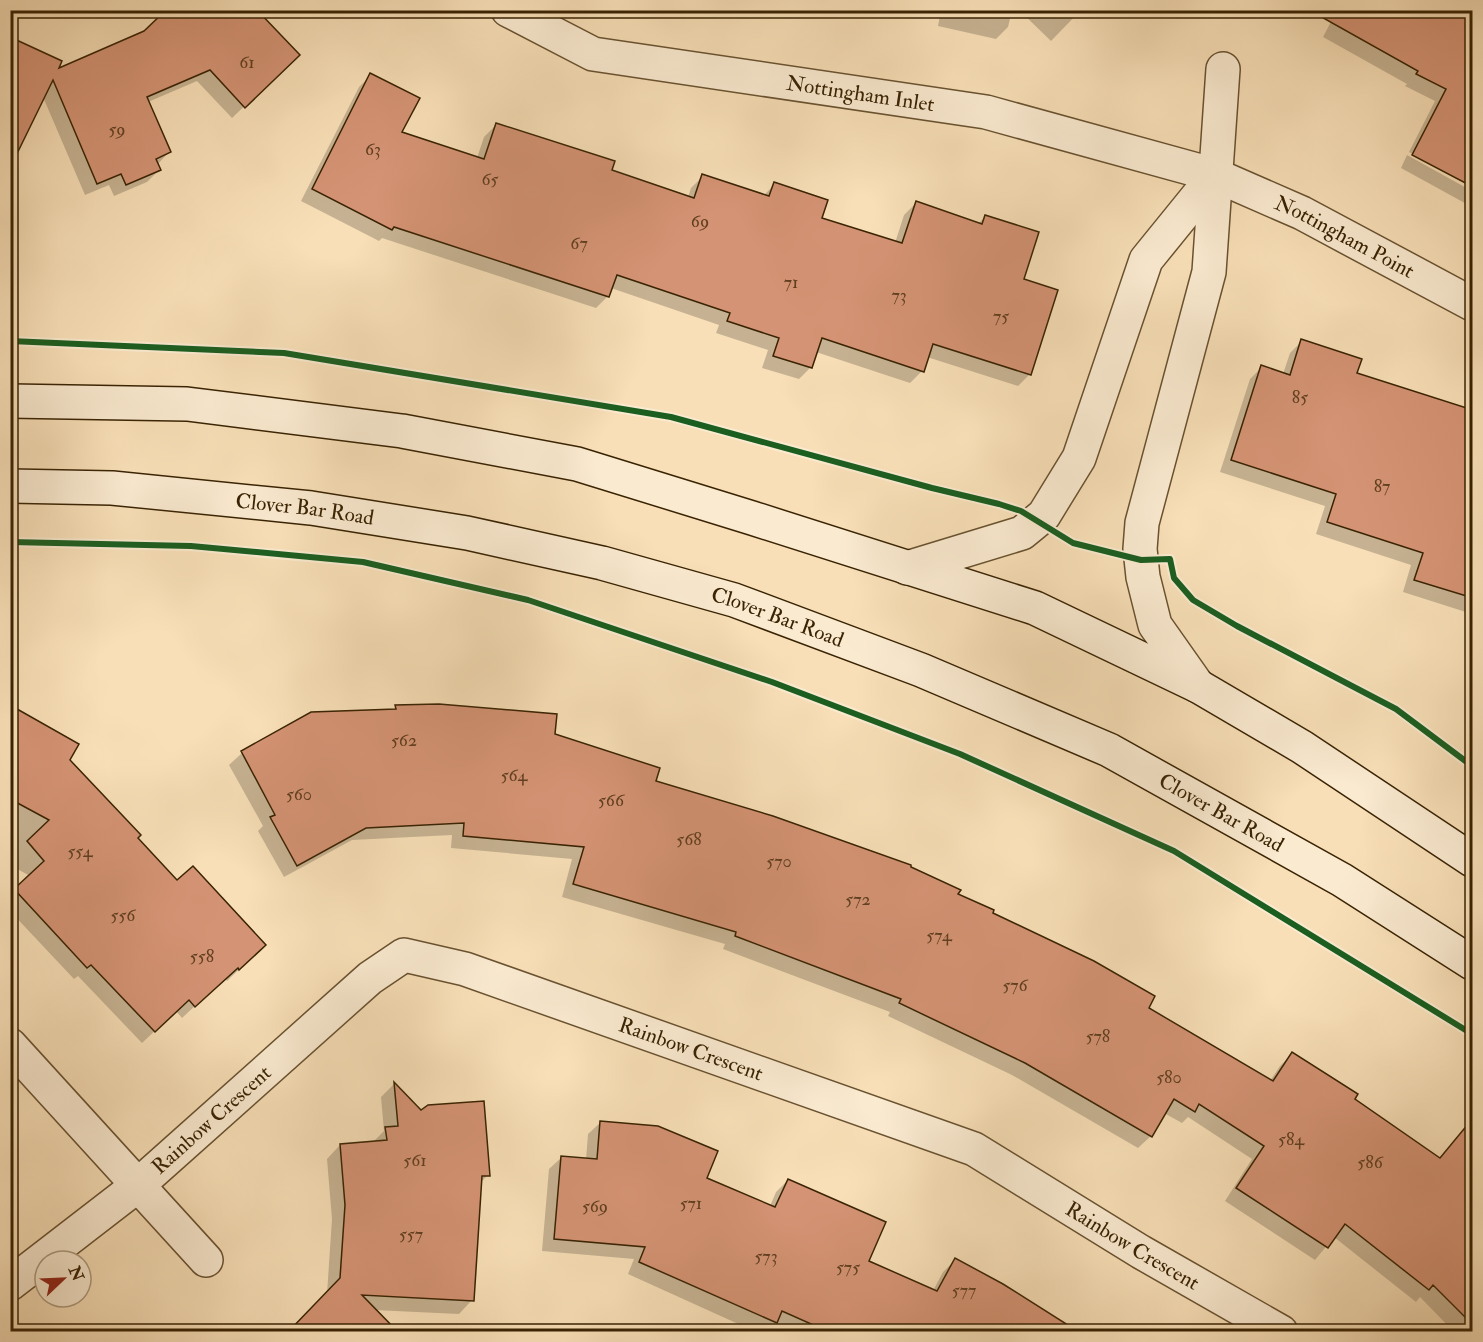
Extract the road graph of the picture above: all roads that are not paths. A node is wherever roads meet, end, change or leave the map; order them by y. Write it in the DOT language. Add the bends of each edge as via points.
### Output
graph roads {
  1 [pos="508,10"];
  2 [pos="1223,69"];
  3 [pos="1215,175"];
  4 [pos="1473,304"];
  5 [pos="10,400"];
  6 [pos="10,486"];
  7 [pos="907,568"];
  8 [pos="1198,686"];
  9 [pos="1473,860"];
  10 [pos="1473,963"];
  11 [pos="10,1045"];
  12 [pos="137,1186"];
  13 [pos="206,1260"];
  14 [pos="10,1284"];
  15 [pos="1281,1332"];
  1 -- 3 [label="street, Nottingham Inlet" via="593,54 986,112"];
  2 -- 3 [label="street"];
  3 -- 4 [label="street, Nottingham Point" via="1302,213"];
  3 -- 7 [label="street" via="1146,260 1078,458 1044,515 1022,533"];
  3 -- 8 [label="street" via="1209,272 1142,523 1140,549 1155,625"];
  5 -- 7 [label="street" via="187,404 402,431 577,464"];
  6 -- 10 [label="street, Clover Bar Road" via="112,488 311,508 591,560 734,600 921,670 1109,750 1342,880"];
  7 -- 8 [label="street" via="1035,608"];
  8 -- 9 [label="street" via="1302,747"];
  11 -- 12 [label="street, Rainbow Crescent"];
  12 -- 13 [label="street, Rainbow Crescent"];
  12 -- 14 [label="street, Rainbow Crescent"];
  12 -- 15 [label="street, Rainbow Crescent" via="370,978 404,954 465,969 974,1149"];
}
